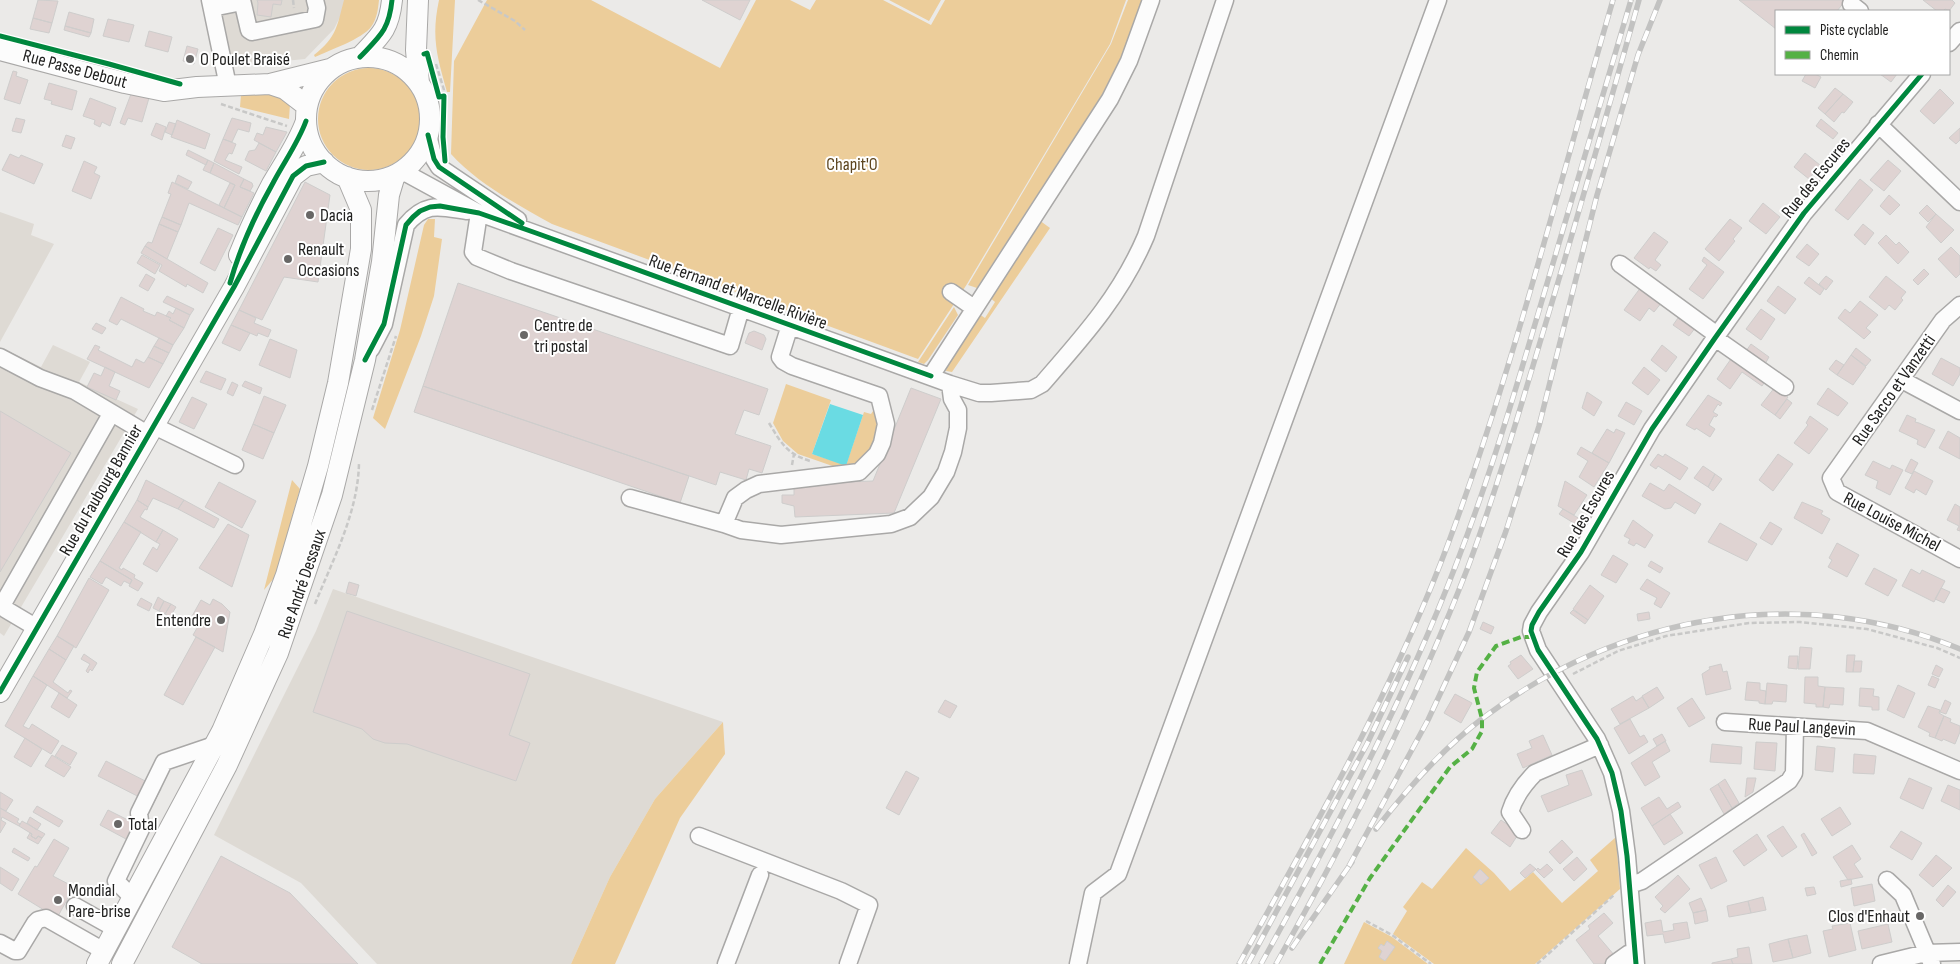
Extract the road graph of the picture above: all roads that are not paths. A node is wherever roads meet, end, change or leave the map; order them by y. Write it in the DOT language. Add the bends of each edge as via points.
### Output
graph roads {
  1 [pos="316,0"];
  2 [pos="392,0"];
  3 [pos="1151,0"];
  4 [pos="1225,0"];
  5 [pos="1438,0"];
  6 [pos="242,1"];
  7 [pos="211,4"];
  8 [pos="417,8"];
  9 [pos="1960,31"];
  10 [pos="1950,42"];
  11 [pos="0,50"];
  12 [pos="360,57"];
  13 [pos="330,69"];
  14 [pos="1921,75"];
  15 [pos="419,82"];
  16 [pos="270,84"];
  17 [pos="228,86"];
  18 [pos="301,118"];
  19 [pos="1878,124"];
  20 [pos="436,136"];
  21 [pos="324,162"];
  22 [pos="398,173"];
  23 [pos="347,177"];
  24 [pos="1960,202"];
  25 [pos="479,213"];
  26 [pos="536,232"];
  27 [pos="1620,264"];
  28 [pos="951,292"];
  29 [pos="225,302"];
  30 [pos="1960,305"];
  31 [pos="741,308"];
  32 [pos="974,308"];
  33 [pos="790,325"];
  34 [pos="1716,337"];
  35 [pos="0,358"];
  36 [pos="365,360"];
  37 [pos="931,376"];
  38 [pos="1902,380"];
  39 [pos="950,384"];
  40 [pos="1785,387"];
  41 [pos="1960,411"];
  42 [pos="111,414"];
  43 [pos="151,431"];
  44 [pos="235,465"];
  45 [pos="1831,478"];
  46 [pos="630,498"];
  47 [pos="724,524"];
  48 [pos="1960,559"];
  49 [pos="38,628"];
  50 [pos="0,692"];
  51 [pos="1725,722"];
  52 [pos="1795,727"];
  53 [pos="214,745"];
  54 [pos="1600,745"];
  55 [pos="1960,771"];
  56 [pos="1522,830"];
  57 [pos="699,836"];
  58 [pos="760,875"];
  59 [pos="1887,880"];
  60 [pos="1625,887"];
  61 [pos="131,900"];
  62 [pos="76,906"];
  63 [pos="116,929"];
  64 [pos="0,943"];
  65 [pos="1960,952"];
  66 [pos="1635,958"];
  67 [pos="1929,958"];
  68 [pos="102,960"];
  69 [pos="122,964"];
  70 [pos="726,964"];
  71 [pos="848,964"];
  72 [pos="1078,964"];
  73 [pos="1614,964"];
  74 [pos="1881,964"];
  1 -- 6 [label="street" via="316,19 252,32"];
  2 -- 12 [label="main road" via="391,17 384,31"];
  3 -- 32 [label="street" via="1129,61 1110,99"];
  4 -- 39 [label="street, Rue Fernand et Marcelle Rivière" via="1146,236 1134,264 1098,319 1042,384 1031,390 979,393"];
  5 -- 72 [label="street" via="1118,874 1093,893"];
  6 -- 7 [label="street"];
  7 -- 17 [label="street"];
  8 -- 15 [label="main road"];
  9 -- 10 [label="street"];
  11 -- 17 [label="main road, Rue Passe Debout" via="164,91"];
  12 -- 13 [label="main road"];
  12 -- 15 [label="main road" via="373,56 399,64"];
  13 -- 16 [label="main road, Rue Passe Debout"];
  13 -- 18 [label="main road" via="318,81"];
  14 -- 19 [label="street, Rue des Escures"];
  15 -- 20 [label="main road" via="427,99"];
  16 -- 17 [label="main road, Rue Passe Debout"];
  16 -- 18 [label="main road, Rue Passe Debout" via="285,89"];
  18 -- 21 [label="main road" via="314,150"];
  18 -- 29 [label="main road, Rue du Faubourg Bannier" via="299,139 249,228"];
  19 -- 24 [label="street"];
  19 -- 34 [label="street, Rue des Escures" via="1804,213"];
  20 -- 22 [label="main road"];
  20 -- 26 [label="street, Rue Fernand et Marcelle Rivière" via="434,159 439,167"];
  21 -- 23 [label="main road"];
  21 -- 29 [label="main road, Rue du Faubourg Bannier" via="306,166 293,176"];
  22 -- 23 [label="main road" via="371,181"];
  22 -- 25 [label="street, Rue Fernand et Marcelle Rivière"];
  22 -- 36 [label="main road, Rue André Dessaux" via="389,195 382,262"];
  23 -- 53 [label="main road, Rue André Dessaux" via="362,218 361,249 338,383 286,575 247,674"];
  25 -- 26 [label="street, Rue Fernand et Marcelle Rivière"];
  25 -- 31 [label="street" via="473,252 477,257 511,271 730,346"];
  25 -- 36 [label="street" via="440,206 430,207 413,217 404,231 384,324"];
  26 -- 31 [label="street, Rue Fernand et Marcelle Rivière"];
  27 -- 34 [label="street"];
  28 -- 32 [label="street"];
  29 -- 43 [label="main road, Rue du Faubourg Bannier"];
  30 -- 38 [label="street, Rue Sacco et Vanzetti" via="1943,320"];
  31 -- 33 [label="street, Rue Fernand et Marcelle Rivière"];
  32 -- 37 [label="street"];
  33 -- 37 [label="street, Rue Fernand et Marcelle Rivière"];
  33 -- 47 [label="street" via="781,351 782,361 879,396 886,424 882,443 877,454 855,474 759,484 740,494 740,503"];
  34 -- 40 [label="street"];
  34 -- 54 [label="street, Rue des Escures" via="1652,429 1581,552 1532,625 1538,650"];
  35 -- 42 [label="street" via="75,392"];
  36 -- 69 [label="main road, Rue André Dessaux" via="332,495 278,653 227,765"];
  37 -- 39 [label="street, Rue Fernand et Marcelle Rivière"];
  38 -- 41 [label="street"];
  38 -- 45 [label="street, Rue Sacco et Vanzetti"];
  39 -- 47 [label="street" via="958,410 953,452 931,497 910,517 891,524 781,535 741,530"];
  42 -- 43 [label="street"];
  42 -- 49 [label="street" via="4,602 5,609"];
  43 -- 44 [label="street"];
  43 -- 49 [label="main road, Rue du Faubourg Bannier"];
  45 -- 48 [label="street, Rue Louise Michel" via="1837,492"];
  46 -- 47 [label="street"];
  49 -- 50 [label="main road, Rue du Faubourg Bannier"];
  51 -- 52 [label="street, Rue Paul Langevin"];
  52 -- 55 [label="street, Rue Paul Langevin" via="1867,731"];
  52 -- 60 [label="street" via="1794,773 1789,781 1642,881"];
  53 -- 61 [label="main road, Rue André Dessaux"];
  53 -- 61 [label="street" via="164,762 139,813 141,829 116,881"];
  54 -- 56 [label="street" via="1535,773 1514,799 1510,812"];
  54 -- 60 [label="street, Rue des Escures" via="1617,790 1627,856"];
  57 -- 71 [label="street" via="842,890 869,905"];
  58 -- 70 [label="street"];
  59 -- 67 [label="street" via="1904,894"];
  60 -- 66 [label="street, Rue des Escures"];
  61 -- 63 [label="main road, Rue André Dessaux"];
  61 -- 68 [label="main road, Rue André Dessaux"];
  62 -- 63 [label="street"];
  63 -- 68 [label="main road, Rue André Dessaux"];
  64 -- 68 [label="street" via="18,951 35,923 46,918"];
  65 -- 67 [label="street"];
  66 -- 73 [label="street" via="1628,954"];
  67 -- 74 [label="street"];
}
